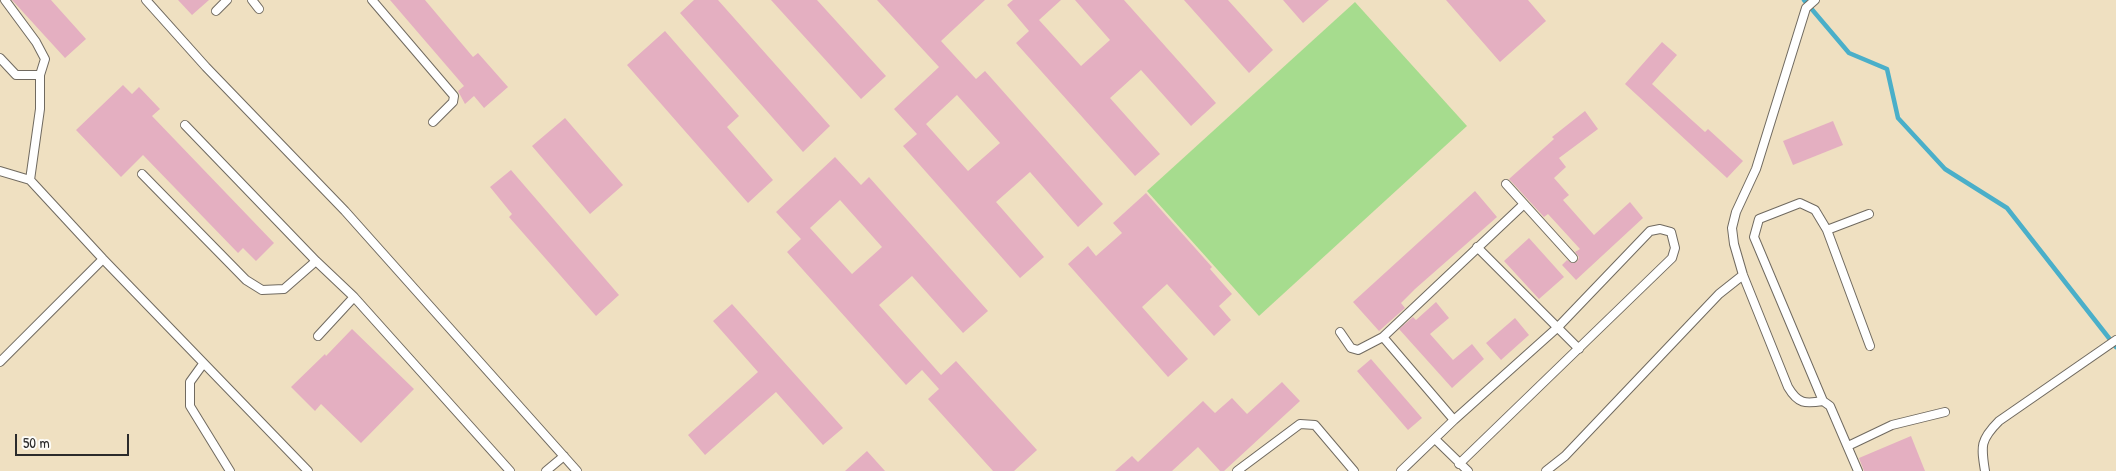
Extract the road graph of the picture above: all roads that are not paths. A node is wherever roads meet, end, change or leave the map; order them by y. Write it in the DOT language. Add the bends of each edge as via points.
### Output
graph roads {
  1 [pos="5,0"];
  2 [pos="146,0"];
  3 [pos="227,0"];
  4 [pos="252,0"];
  5 [pos="372,0"];
  6 [pos="1815,0"];
  7 [pos="259,9"];
  8 [pos="216,11"];
  9 [pos="0,58"];
  10 [pos="40,75"];
  11 [pos="433,122"];
  12 [pos="185,125"];
  13 [pos="0,171"];
  14 [pos="142,174"];
  15 [pos="30,180"];
  16 [pos="1506,184"];
  17 [pos="1524,204"];
  18 [pos="1869,214"];
  19 [pos="1827,230"];
  20 [pos="1477,247"];
  21 [pos="1573,258"];
  22 [pos="103,259"];
  23 [pos="316,261"];
  24 [pos="1743,275"];
  25 [pos="354,297"];
  26 [pos="1558,327"];
  27 [pos="1340,332"];
  28 [pos="318,336"];
  29 [pos="1383,337"];
  30 [pos="2116,340"];
  31 [pos="1870,346"];
  32 [pos="1579,349"];
  33 [pos="0,362"];
  34 [pos="203,364"];
  35 [pos="1823,401"];
  36 [pos="1945,412"];
  37 [pos="1454,420"];
  38 [pos="1435,440"];
  39 [pos="1848,446"];
  40 [pos="564,456"];
  41 [pos="1459,464"];
  42 [pos="230,471"];
  43 [pos="308,471"];
  44 [pos="510,471"];
  45 [pos="546,471"];
  46 [pos="577,471"];
  47 [pos="1237,471"];
  48 [pos="1354,471"];
  49 [pos="1401,471"];
  50 [pos="1468,471"];
  51 [pos="1546,471"];
  52 [pos="1858,471"];
  53 [pos="1986,471"];
  1 -- 10 [label="lane" via="45,59"];
  2 -- 40 [label="lane" via="206,67 346,210"];
  3 -- 8 [label="lane"];
  4 -- 7 [label="lane"];
  5 -- 11 [label="lane" via="454,96 453,102"];
  6 -- 24 [label="lane" via="1806,8 1756,169 1736,212 1732,228"];
  9 -- 10 [label="lane" via="16,75"];
  10 -- 15 [label="lane" via="40,108"];
  12 -- 23 [label="lane"];
  13 -- 15 [label="lane"];
  14 -- 23 [label="lane" via="246,280 262,290 284,288"];
  15 -- 22 [label="lane"];
  16 -- 17 [label="lane"];
  17 -- 20 [label="lane"];
  17 -- 21 [label="lane"];
  18 -- 19 [label="lane"];
  19 -- 31 [label="lane"];
  19 -- 35 [label="lane" via="1815,210 1800,204 1760,219 1754,237"];
  20 -- 26 [label="lane"];
  20 -- 29 [label="lane"];
  22 -- 33 [label="lane"];
  22 -- 34 [label="lane"];
  23 -- 25 [label="lane"];
  24 -- 35 [label="lane" via="1794,397 1807,404"];
  24 -- 51 [label="lane" via="1719,294 1565,456"];
  25 -- 28 [label="lane"];
  25 -- 44 [label="lane"];
  26 -- 32 [label="lane"];
  26 -- 32 [label="lane" via="1650,231 1670,232 1675,248 1672,258"];
  26 -- 37 [label="lane"];
  27 -- 29 [label="lane" via="1351,348 1358,350"];
  29 -- 37 [label="lane"];
  30 -- 53 [label="lane" via="1988,431 1981,448"];
  32 -- 41 [label="lane"];
  34 -- 42 [label="lane" via="190,382 190,406"];
  34 -- 43 [label="lane"];
  35 -- 39 [label="lane" via="1830,406"];
  36 -- 39 [label="lane" via="1892,425"];
  37 -- 38 [label="lane"];
  38 -- 41 [label="lane"];
  38 -- 49 [label="lane"];
  39 -- 52 [label="lane"];
  40 -- 45 [label="lane"];
  40 -- 46 [label="lane"];
  41 -- 50 [label="lane"];
  47 -- 48 [label="lane" via="1300,424 1315,425"];
}
